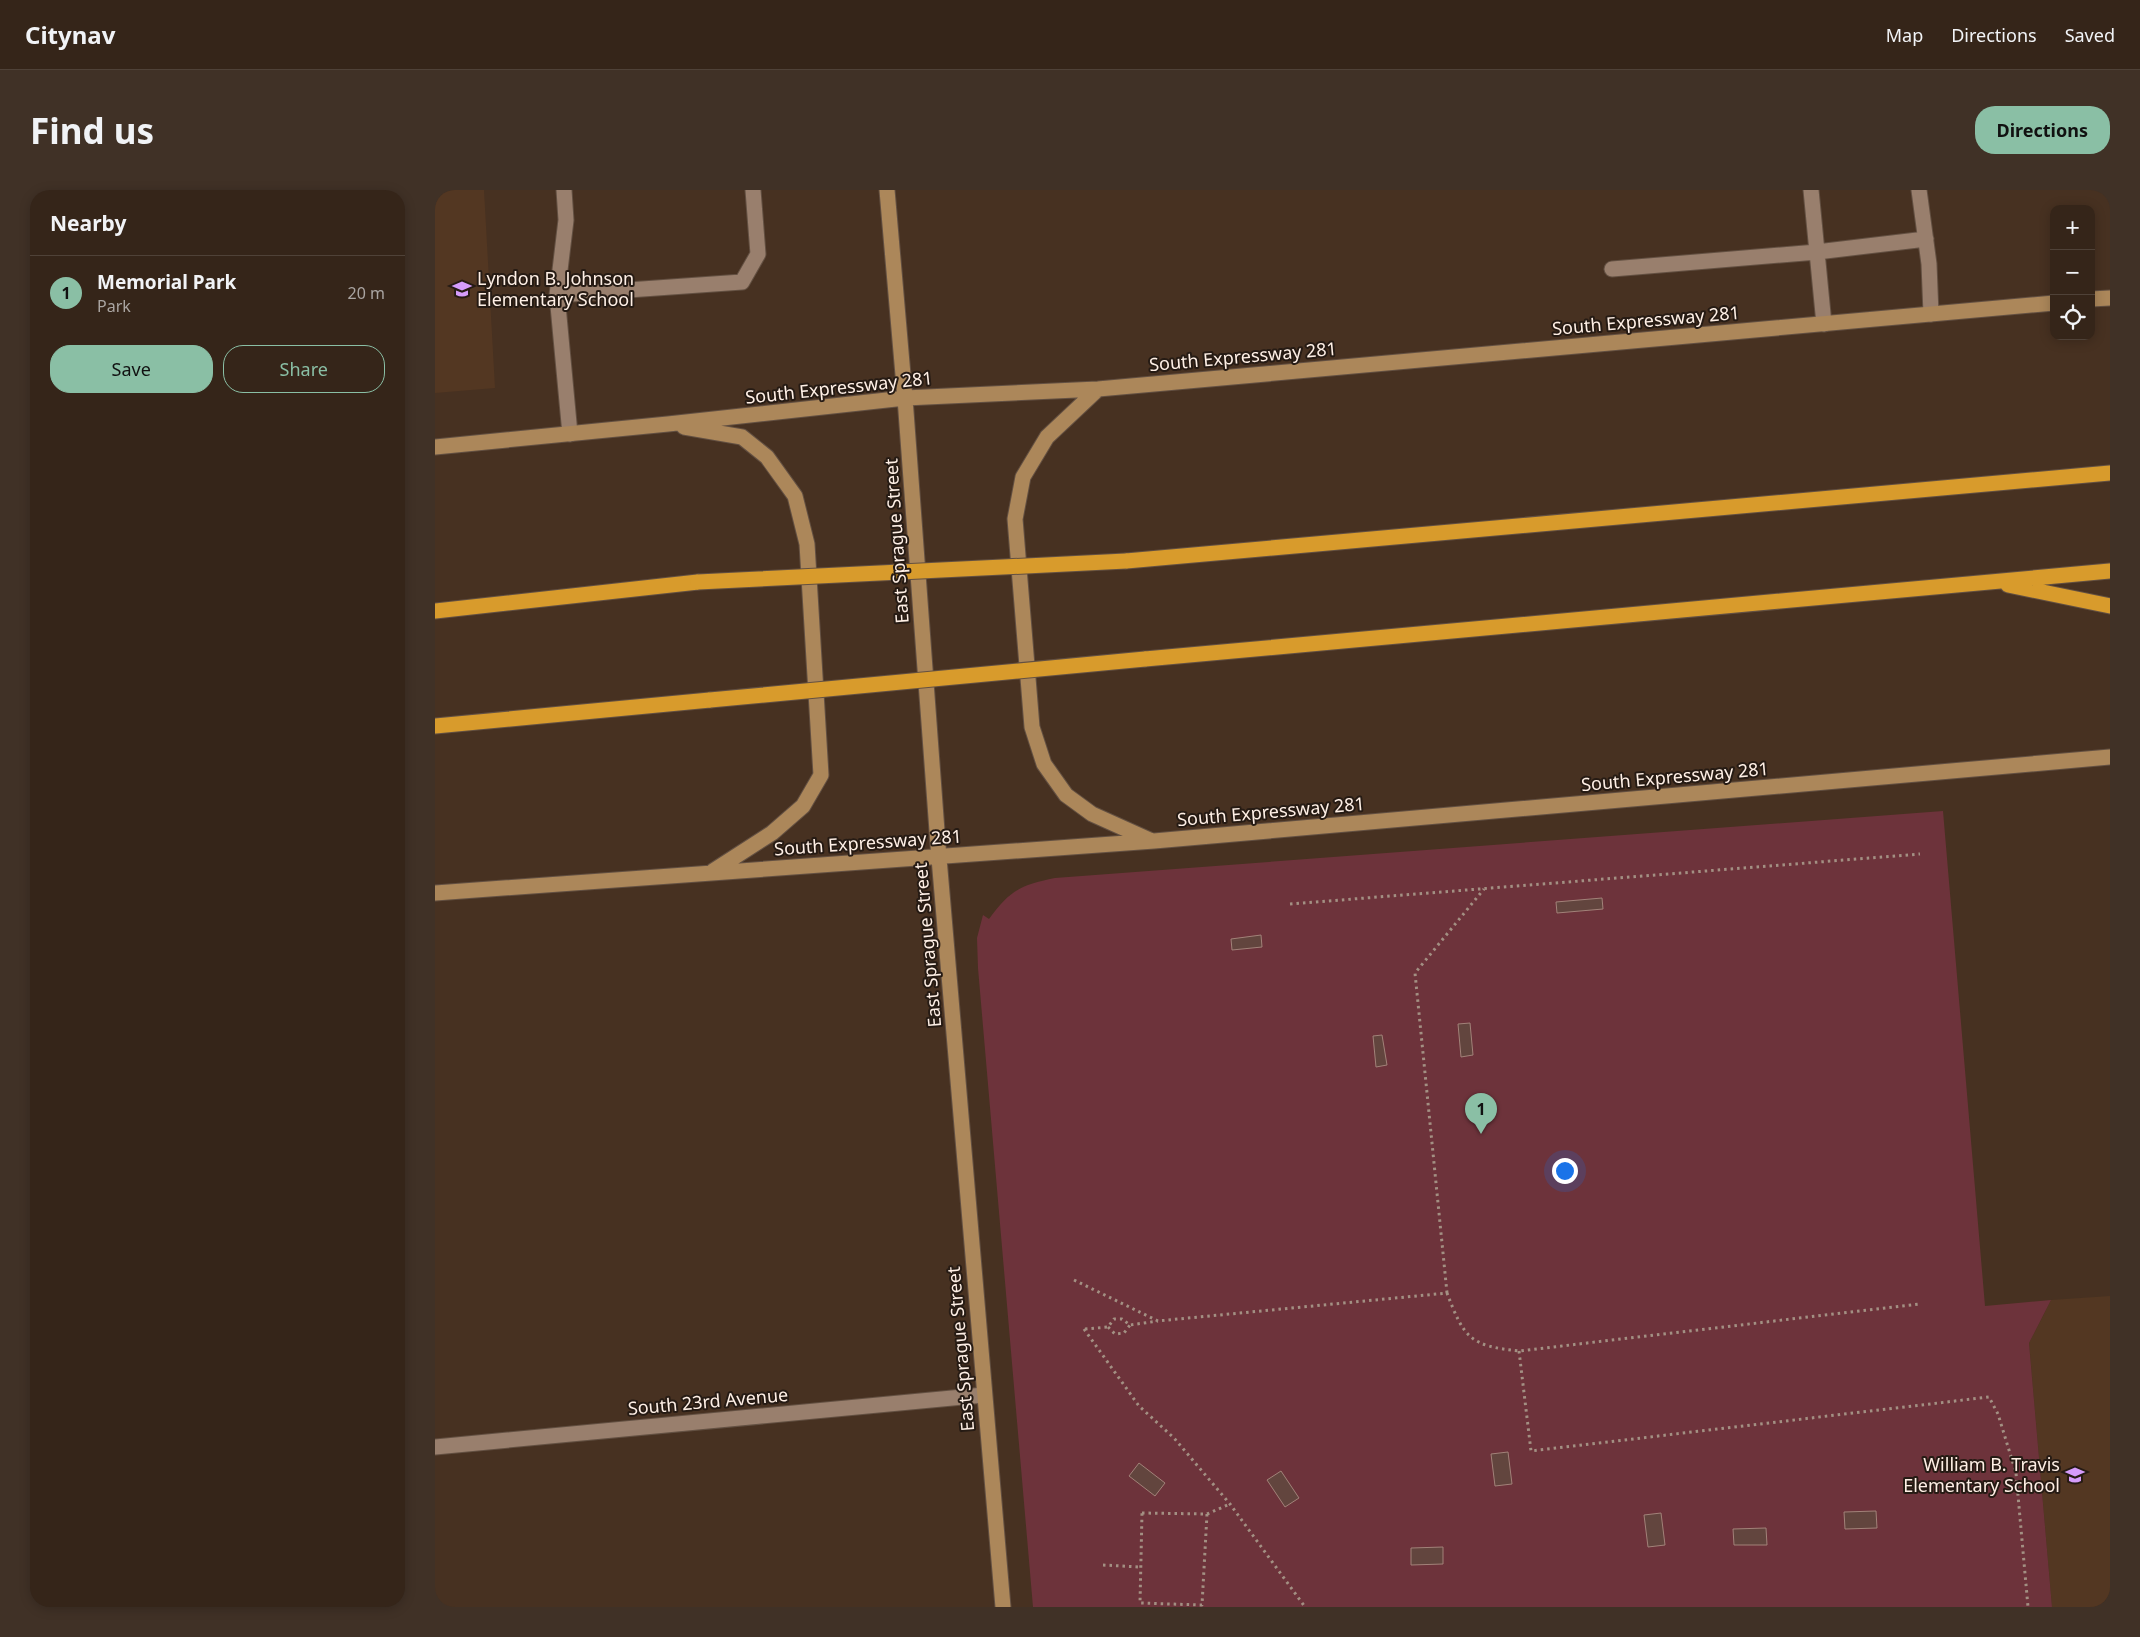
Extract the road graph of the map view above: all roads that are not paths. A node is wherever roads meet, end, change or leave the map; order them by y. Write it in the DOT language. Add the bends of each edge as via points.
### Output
graph roads {
  1 [pos="564,190"];
  2 [pos="753,190"];
  3 [pos="887,190"];
  4 [pos="1811,190"];
  5 [pos="1919,190"];
  6 [pos="1926,239"];
  7 [pos="1817,252"];
  8 [pos="1613,269"];
  9 [pos="557,295"];
  10 [pos="2110,298"];
  11 [pos="2095,299"];
  12 [pos="2050,303"];
  13 [pos="1931,314"];
  14 [pos="1824,324"];
  15 [pos="1098,389"];
  16 [pos="905,398"];
  17 [pos="668,424"];
  18 [pos="569,434"];
  19 [pos="435,447"];
  20 [pos="2110,473"];
  21 [pos="2110,571"];
  22 [pos="1992,582"];
  23 [pos="2110,606"];
  24 [pos="435,611"];
  25 [pos="435,726"];
  26 [pos="2110,757"];
  27 [pos="1153,841"];
  28 [pos="939,858"];
  29 [pos="712,872"];
  30 [pos="435,893"];
  31 [pos="984,1395"];
  32 [pos="435,1447"];
  33 [pos="1003,1607"];
  1 -- 9 [label="street" via="566,220"];
  2 -- 9 [label="street" via="758,254 742,282"];
  3 -- 16 [label="main road, East Sprague Street"];
  4 -- 7 [label="street"];
  5 -- 6 [label="street"];
  6 -- 7 [label="street"];
  6 -- 13 [label="street"];
  7 -- 8 [label="street"];
  7 -- 14 [label="street"];
  9 -- 18 [label="street"];
  10 -- 11 [label="main road"];
  12 -- 13 [label="main road, South Expressway 281"];
  13 -- 14 [label="main road, South Expressway 281"];
  14 -- 15 [label="main road, South Expressway 281"];
  15 -- 16 [label="main road, South Expressway 281"];
  15 -- 27 [label="main road" via="1047,436 1023,477 1015,519 1031,727 1044,764 1066,795 1092,814"];
  16 -- 17 [label="main road, South Expressway 281"];
  16 -- 28 [label="main road, East Sprague Street"];
  17 -- 18 [label="main road, South Expressway 281"];
  17 -- 29 [label="main road" via="742,437 767,457 795,496 807,544 821,775 803,806 773,833"];
  18 -- 19 [label="main road, South Expressway 281"];
  20 -- 24 [label="highway, bridge" via="1126,561 698,582"];
  21 -- 22 [label="highway"];
  22 -- 23 [label="highway"];
  22 -- 25 [label="highway, bridge"];
  26 -- 27 [label="main road, South Expressway 281"];
  27 -- 28 [label="main road, South Expressway 281"];
  28 -- 29 [label="main road, South Expressway 281"];
  28 -- 31 [label="main road, East Sprague Street"];
  29 -- 30 [label="main road, South Expressway 281"];
  31 -- 32 [label="street, South 23rd Avenue"];
  31 -- 33 [label="main road, East Sprague Street"];
}
